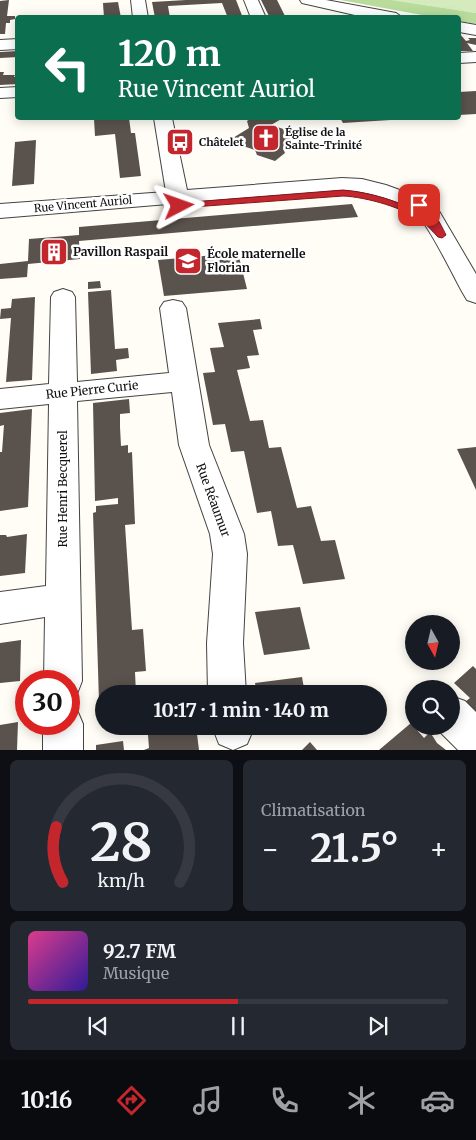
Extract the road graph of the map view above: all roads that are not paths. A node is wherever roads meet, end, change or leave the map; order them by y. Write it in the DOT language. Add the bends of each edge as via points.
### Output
graph roads {
  1 [pos="138,0"];
  2 [pos="251,0"];
  3 [pos="302,4"];
  4 [pos="140,15"];
  5 [pos="258,15"];
  6 [pos="379,15"];
  7 [pos="461,28"];
  8 [pos="476,30"];
  9 [pos="15,44"];
  10 [pos="0,46"];
  11 [pos="476,57"];
  12 [pos="461,58"];
  13 [pos="15,92"];
  14 [pos="0,93"];
  15 [pos="163,120"];
  16 [pos="178,201"];
  17 [pos="0,211"];
  18 [pos="0,220"];
  19 [pos="476,295"];
  20 [pos="63,297"];
  21 [pos="173,308"];
  22 [pos="184,381"];
  23 [pos="63,393"];
  24 [pos="0,399"];
  25 [pos="63,599"];
  26 [pos="0,608"];
  27 [pos="63,670"];
  28 [pos="226,685"];
  29 [pos="460,724"];
  30 [pos="63,735"];
  31 [pos="476,740"];
  32 [pos="63,750"];
  1 -- 4 [label="street"];
  2 -- 5 [label="street"];
  3 -- 6 [label="street"];
  7 -- 8 [label="street"];
  9 -- 10 [label="street"];
  11 -- 12 [label="street"];
  13 -- 14 [label="street"];
  15 -- 16 [label="street"];
  16 -- 17 [label="street, Rue Vincent Auriol"];
  16 -- 18 [label="street, Rue Vincent Auriol"];
  16 -- 19 [label="street, Rue Vincent Auriol" via="343,193 373,198 415,213 442,235"];
  20 -- 23 [label="street, Rue Henri Becquerel"];
  21 -- 22 [label="street, Rue Réaumur"];
  22 -- 23 [label="street, Rue Pierre Curie"];
  22 -- 28 [label="street, Rue Réaumur" via="194,445 229,547"];
  23 -- 24 [label="street, Rue Pierre Curie"];
  23 -- 25 [label="street, Rue Henri Becquerel"];
  25 -- 26 [label="street"];
  25 -- 27 [label="street, Rue Henri Becquerel"];
  29 -- 31 [label="street"];
  30 -- 32 [label="street"];
}
